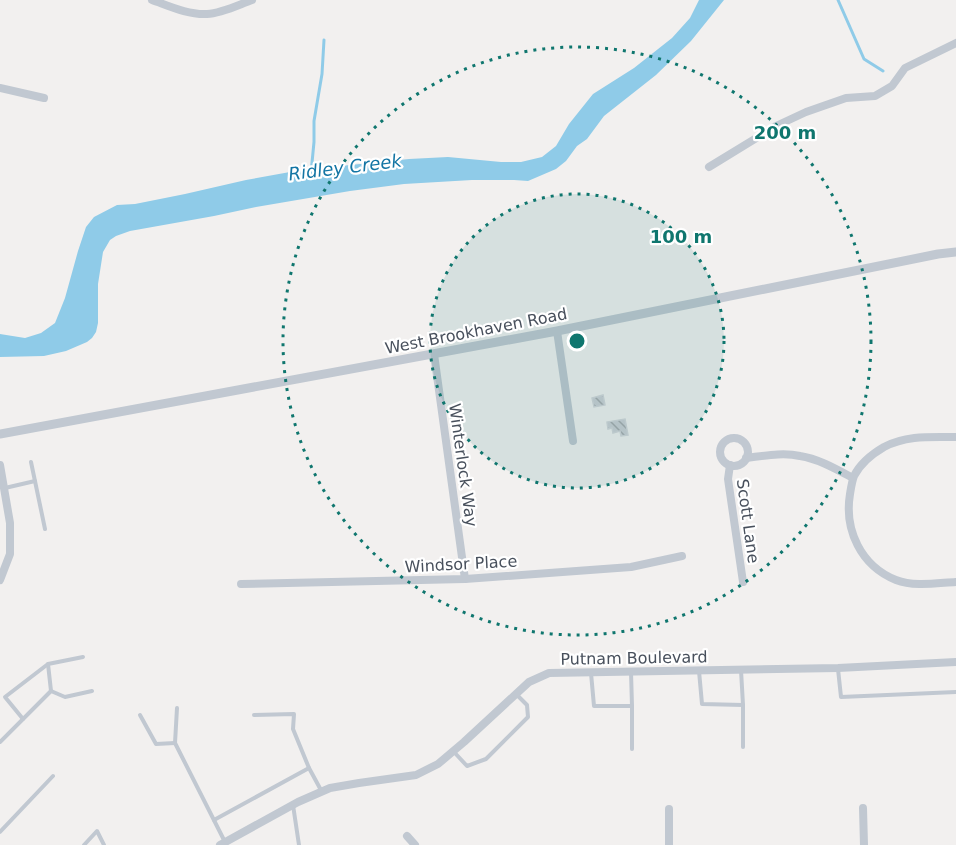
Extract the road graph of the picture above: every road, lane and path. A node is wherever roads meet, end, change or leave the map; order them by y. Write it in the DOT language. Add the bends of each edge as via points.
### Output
graph roads {
  1 [pos="152,0"];
  2 [pos="252,0"];
  3 [pos="956,43"];
  4 [pos="0,88"];
  5 [pos="44,98"];
  6 [pos="709,167"];
  7 [pos="956,252"];
  8 [pos="557,331"];
  9 [pos="434,354"];
  10 [pos="0,434"];
  11 [pos="956,437"];
  12 [pos="573,441"];
  13 [pos="746,458"];
  14 [pos="31,462"];
  15 [pos="0,465"];
  16 [pos="730,465"];
  17 [pos="853,478"];
  18 [pos="35,481"];
  19 [pos="4,488"];
  20 [pos="10,520"];
  21 [pos="0,522"];
  22 [pos="45,529"];
  23 [pos="682,556"];
  24 [pos="465,579"];
  25 [pos="0,580"];
  26 [pos="743,582"];
  27 [pos="956,582"];
  28 [pos="241,584"];
  29 [pos="83,657"];
  30 [pos="956,662"];
  31 [pos="48,664"];
  32 [pos="838,669"];
  33 [pos="699,670"];
  34 [pos="741,670"];
  35 [pos="591,672"];
  36 [pos="631,672"];
  37 [pos="51,691"];
  38 [pos="92,691"];
  39 [pos="956,692"];
  40 [pos="516,694"];
  41 [pos="743,705"];
  42 [pos="632,706"];
  43 [pos="177,708"];
  44 [pos="254,715"];
  45 [pos="141,716"];
  46 [pos="23,719"];
  47 [pos="0,742"];
  48 [pos="175,743"];
  49 [pos="742,747"];
  50 [pos="632,749"];
  51 [pos="453,751"];
  52 [pos="309,768"];
  53 [pos="53,776"];
  54 [pos="322,792"];
  55 [pos="293,804"];
  56 [pos="863,807"];
  57 [pos="669,809"];
  58 [pos="214,820"];
  59 [pos="0,832"];
  60 [pos="407,836"];
  61 [pos="224,844"];
  62 [pos="84,845"];
  63 [pos="104,845"];
  64 [pos="299,845"];
  65 [pos="415,845"];
  66 [pos="669,845"];
  67 [pos="864,845"];
  1 -- 2 [label="street" via="186,12 207,14"];
  3 -- 6 [label="street" via="905,68 892,86 874,96 846,98 806,112"];
  4 -- 5 [label="street"];
  7 -- 8 [label="street, West Brookhaven Road"];
  8 -- 9 [label="street, West Brookhaven Road"];
  8 -- 12 [label="street"];
  9 -- 10 [label="street, West Brookhaven Road"];
  9 -- 24 [label="street, Winterlock Way"];
  11 -- 17 [label="street" via="920,437 891,444 868,459"];
  13 -- 16 [label="street, Scott Lane" via="740,465"];
  13 -- 16 [label="street, Scott Lane" via="746,444 738,438 730,439 721,452"];
  13 -- 17 [label="street, Scott Lane" via="799,455"];
  14 -- 18 [label="lane"];
  15 -- 19 [label="street"];
  16 -- 26 [label="street, Scott Lane" via="728,479"];
  17 -- 27 [label="street" via="848,510 850,528 872,565 906,582"];
  18 -- 19 [label="lane"];
  18 -- 22 [label="lane"];
  19 -- 20 [label="street"];
  20 -- 21 [label="lane"];
  20 -- 25 [label="street" via="10,554"];
  23 -- 24 [label="street, Windsor Place" via="631,567"];
  24 -- 28 [label="street, Windsor Place"];
  29 -- 31 [label="lane"];
  30 -- 32 [label="street, Putnam Boulevard"];
  31 -- 37 [label="lane"];
  31 -- 46 [label="lane" via="5,697"];
  32 -- 34 [label="street, Putnam Boulevard"];
  32 -- 39 [label="lane" via="841,697"];
  33 -- 34 [label="street, Putnam Boulevard"];
  33 -- 36 [label="street, Putnam Boulevard"];
  33 -- 41 [label="lane" via="702,704"];
  34 -- 41 [label="lane"];
  35 -- 36 [label="street, Putnam Boulevard"];
  35 -- 40 [label="street, Putnam Boulevard" via="549,673 529,682"];
  35 -- 42 [label="lane" via="594,706"];
  36 -- 42 [label="lane"];
  37 -- 38 [label="lane" via="65,697"];
  37 -- 46 [label="lane"];
  40 -- 51 [label="street, Putnam Boulevard"];
  40 -- 51 [label="lane" via="527,705 528,717 486,759 467,766"];
  41 -- 49 [label="lane"];
  42 -- 50 [label="lane"];
  43 -- 48 [label="lane"];
  44 -- 52 [label="lane" via="294,714 293,729"];
  45 -- 48 [label="lane" via="156,744"];
  46 -- 47 [label="lane"];
  48 -- 58 [label="lane"];
  51 -- 54 [label="street, Putnam Boulevard" via="416,775"];
  52 -- 54 [label="lane"];
  52 -- 58 [label="lane"];
  53 -- 59 [label="lane"];
  54 -- 55 [label="street, Putnam Boulevard"];
  55 -- 61 [label="street, Putnam Boulevard"];
  55 -- 64 [label="lane"];
  56 -- 67 [label="street"];
  57 -- 66 [label="street"];
  58 -- 61 [label="lane"];
  60 -- 65 [label="street"];
  62 -- 63 [label="lane" via="98,831"];
}
